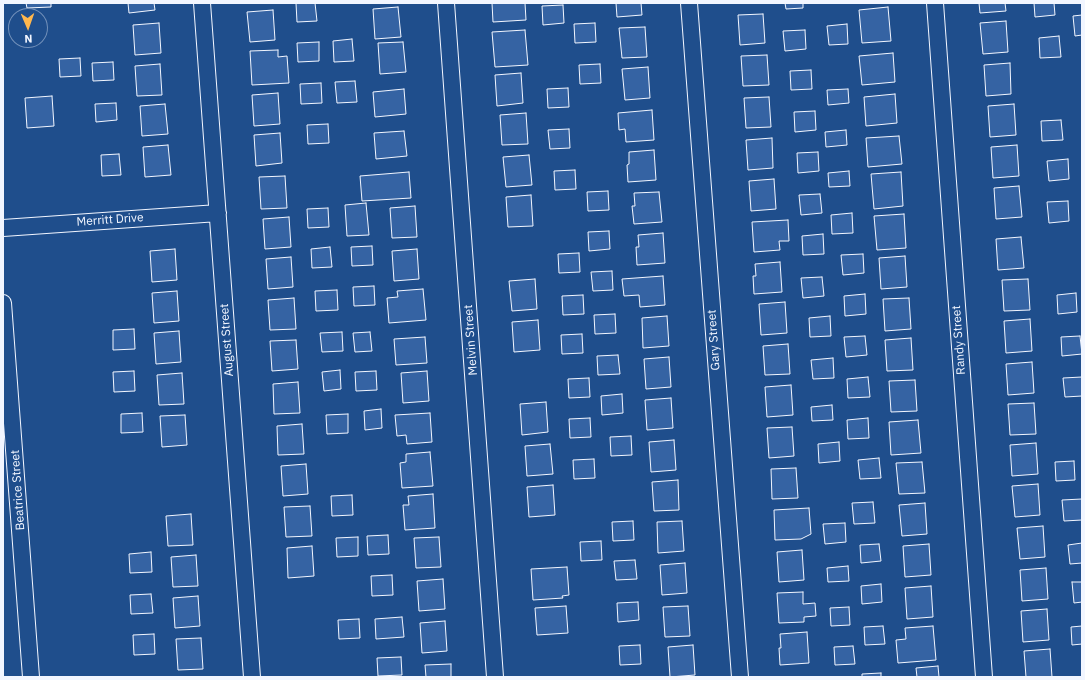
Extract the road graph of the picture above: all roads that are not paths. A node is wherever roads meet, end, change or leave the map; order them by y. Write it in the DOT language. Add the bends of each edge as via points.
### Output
graph roads {
  1 [pos="202,3"];
  2 [pos="446,3"];
  3 [pos="689,3"];
  4 [pos="934,3"];
  5 [pos="218,213"];
  6 [pos="3,228"];
  7 [pos="3,303"];
  8 [pos="32,677"];
  9 [pos="252,677"];
  10 [pos="495,677"];
  11 [pos="740,677"];
  12 [pos="984,677"];
  1 -- 5 [label="street, August Street"];
  2 -- 10 [label="street, Melvin Street"];
  3 -- 11 [label="street, Gary Street"];
  4 -- 12 [label="street, Randy Street"];
  5 -- 6 [label="street, Merritt Drive"];
  5 -- 9 [label="street, August Street"];
  7 -- 8 [label="street, Beatrice Street"];
}
